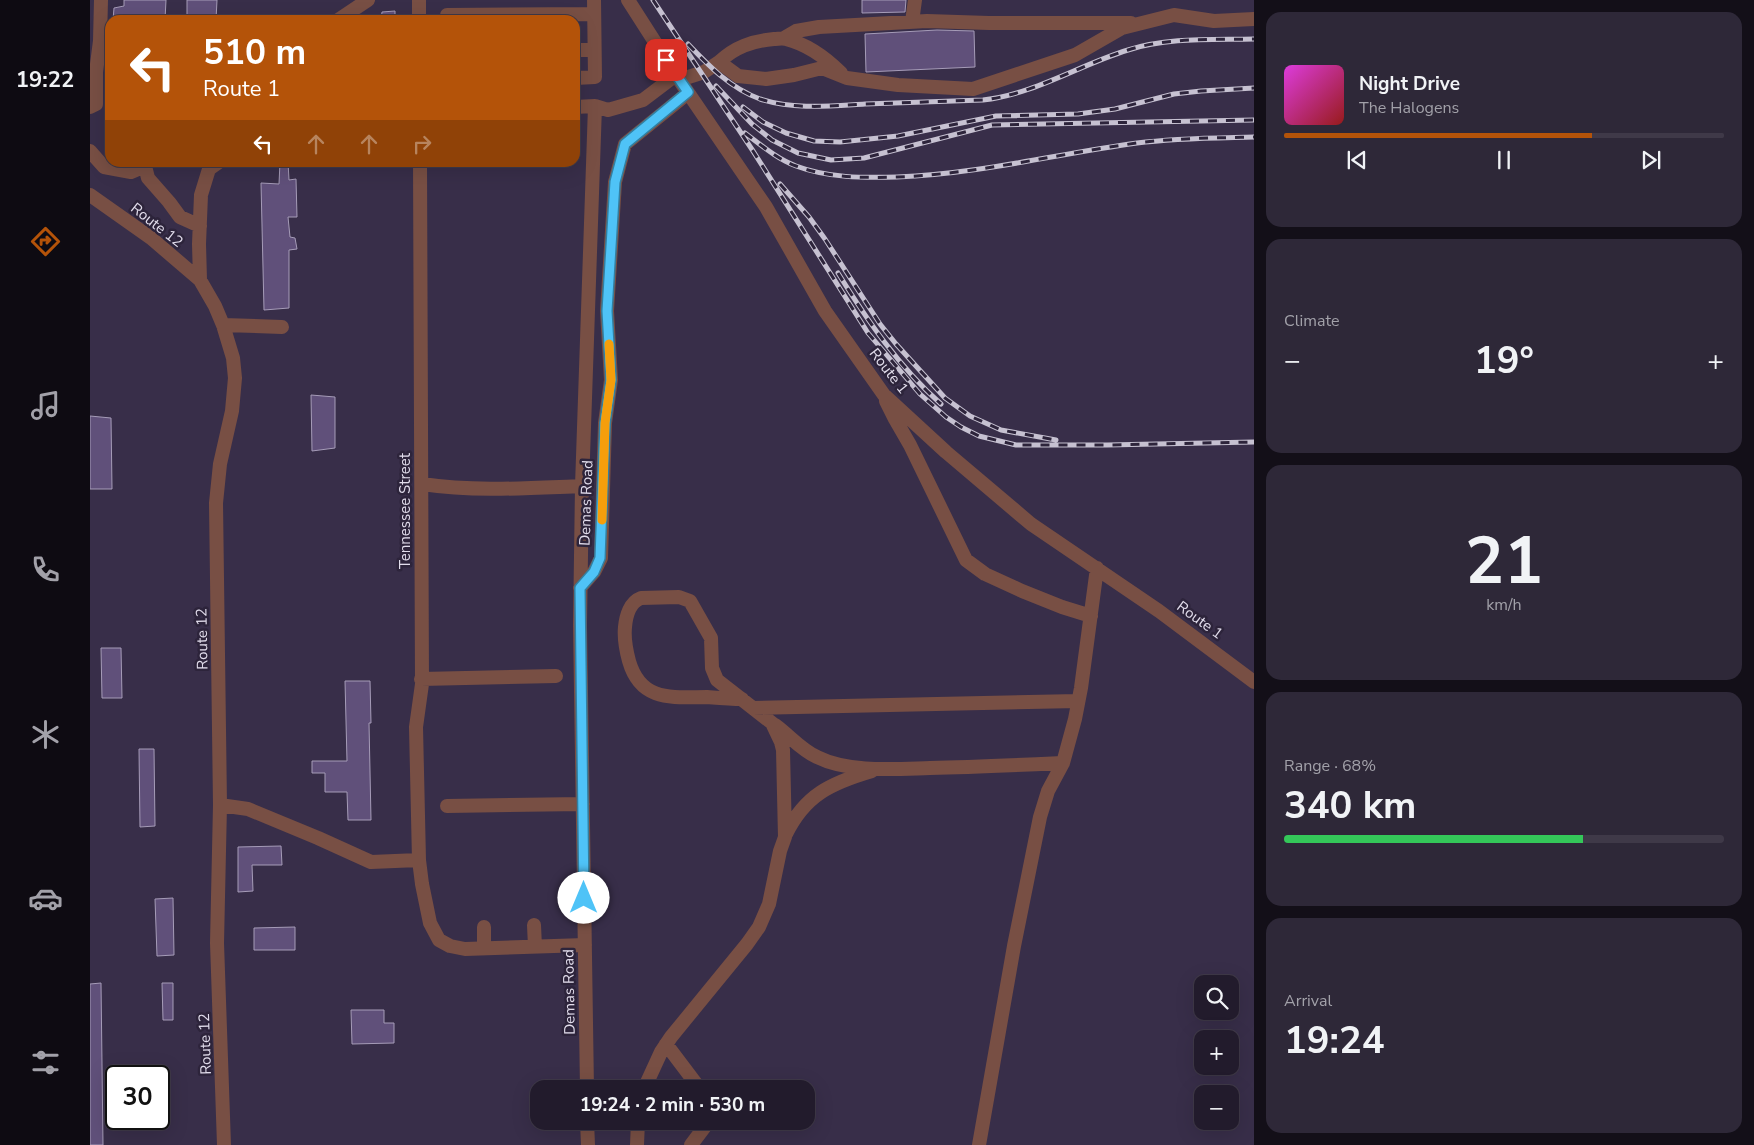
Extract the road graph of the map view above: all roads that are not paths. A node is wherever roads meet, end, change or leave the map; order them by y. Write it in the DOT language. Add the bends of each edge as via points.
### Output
graph roads {
  1 [pos="101,0"];
  2 [pos="368,0"];
  3 [pos="419,0"];
  4 [pos="446,0"];
  5 [pos="594,0"];
  6 [pos="628,0"];
  7 [pos="915,0"];
  8 [pos="594,14"];
  9 [pos="346,15"];
  10 [pos="419,15"];
  11 [pos="447,15"];
  12 [pos="545,15"];
  13 [pos="1254,19"];
  14 [pos="912,22"];
  15 [pos="1144,23"];
  16 [pos="784,38"];
  17 [pos="105,41"];
  18 [pos="580,50"];
  19 [pos="594,50"];
  20 [pos="719,62"];
  21 [pos="677,77"];
  22 [pos="580,78"];
  23 [pos="848,78"];
  24 [pos="688,92"];
  25 [pos="595,106"];
  26 [pos="90,107"];
  27 [pos="580,107"];
  28 [pos="90,150"];
  29 [pos="105,166"];
  30 [pos="108,167"];
  31 [pos="140,167"];
  32 [pos="146,167"];
  33 [pos="212,167"];
  34 [pos="420,167"];
  35 [pos="90,196"];
  36 [pos="200,226"];
  37 [pos="200,280"];
  38 [pos="223,325"];
  39 [pos="282,327"];
  40 [pos="884,395"];
  41 [pos="422,484"];
  42 [pos="582,486"];
  43 [pos="1097,568"];
  44 [pos="580,588"];
  45 [pos="1091,616"];
  46 [pos="556,676"];
  47 [pos="422,679"];
  48 [pos="1254,682"];
  49 [pos="1078,701"];
  50 [pos="748,704"];
  51 [pos="772,723"];
  52 [pos="1063,763"];
  53 [pos="879,769"];
  54 [pos="583,804"];
  55 [pos="220,805"];
  56 [pos="447,806"];
  57 [pos="785,837"];
  58 [pos="418,860"];
  59 [pos="534,925"];
  60 [pos="484,927"];
  61 [pos="585,945"];
  62 [pos="534,947"];
  63 [pos="484,948"];
  64 [pos="666,1044"];
  65 [pos="587,1080"];
  66 [pos="648,1080"];
  67 [pos="693,1080"];
  68 [pos="588,1130"];
  69 [pos="638,1130"];
  70 [pos="702,1130"];
  71 [pos="224,1145"];
  72 [pos="588,1145"];
  73 [pos="637,1145"];
  74 [pos="691,1145"];
  75 [pos="979,1145"];
  1 -- 17 [label="street"];
  2 -- 9 [label="street"];
  3 -- 10 [label="street"];
  4 -- 11 [label="street"];
  5 -- 8 [label="street"];
  6 -- 21 [label="street, Route 1"];
  7 -- 14 [label="street"];
  8 -- 12 [label="street"];
  8 -- 19 [label="street"];
  13 -- 15 [label="street" via="1214,21 1174,15"];
  14 -- 15 [label="street"];
  14 -- 16 [label="street" via="819,27 796,31"];
  15 -- 23 [label="street" via="1122,28 1075,55 973,89 898,85"];
  16 -- 20 [label="street" via="741,46"];
  16 -- 23 [label="street" via="809,49"];
  17 -- 26 [label="street" via="96,72 96,104"];
  18 -- 19 [label="street"];
  19 -- 22 [label="street" via="595,77"];
  20 -- 21 [label="street" via="704,72"];
  20 -- 23 [label="street" via="738,76 766,79 822,68"];
  21 -- 24 [label="street, Route 1"];
  21 -- 25 [label="street" via="643,100 608,110"];
  24 -- 40 [label="street, Route 1" via="766,208 825,311"];
  24 -- 44 [label="street, Demas Road" via="625,144 615,182 607,311 611,380 605,423 600,558 594,572"];
  25 -- 27 [label="street"];
  25 -- 42 [label="street"];
  28 -- 29 [label="street"];
  30 -- 31 [label="street" via="131,172"];
  32 -- 36 [label="street" via="148,178 180,216"];
  33 -- 36 [label="street" via="202,195"];
  34 -- 41 [label="street, Tennessee Street"];
  35 -- 37 [label="street, Route 12" via="150,238"];
  36 -- 37 [label="street"];
  37 -- 38 [label="street, Route 12"];
  38 -- 39 [label="street"];
  38 -- 55 [label="street, Route 12" via="235,378 216,503"];
  40 -- 43 [label="street, Route 1" via="1031,524"];
  40 -- 45 [label="street" via="966,560 985,574 1022,591"];
  41 -- 42 [label="street" via="498,490"];
  41 -- 47 [label="street, Tennessee Street"];
  42 -- 44 [label="street"];
  43 -- 45 [label="street"];
  43 -- 48 [label="street, Route 1"];
  44 -- 54 [label="street, Demas Road"];
  45 -- 49 [label="street"];
  46 -- 47 [label="street"];
  47 -- 58 [label="street, Tennessee Street" via="416,727"];
  49 -- 50 [label="street"];
  49 -- 52 [label="street"];
  50 -- 50 [label="street" via="714,675 711,638 690,601 679,597 641,598 633,603 624,630 634,673 644,685 660,696 670,698 707,697"];
  50 -- 51 [label="street"];
  51 -- 53 [label="street" via="817,758"];
  51 -- 57 [label="street" via="783,750"];
  52 -- 53 [label="street"];
  52 -- 75 [label="street" via="1048,791 1040,818"];
  53 -- 57 [label="street" via="843,781 811,799 798,812"];
  54 -- 56 [label="street"];
  54 -- 61 [label="street, Demas Road"];
  55 -- 58 [label="street" via="248,809 371,862"];
  55 -- 71 [label="street, Route 12" via="217,943"];
  57 -- 64 [label="street" via="759,927"];
  58 -- 63 [label="street, Tennessee Street" via="430,923 438,940 465,949"];
  59 -- 62 [label="street"];
  60 -- 63 [label="street"];
  61 -- 62 [label="street"];
  61 -- 65 [label="street, Demas Road"];
  62 -- 63 [label="street"];
  64 -- 66 [label="street"];
  64 -- 67 [label="street"];
  68 -- 72 [label="street"];
  69 -- 73 [label="street"];
  70 -- 74 [label="street"];
}
